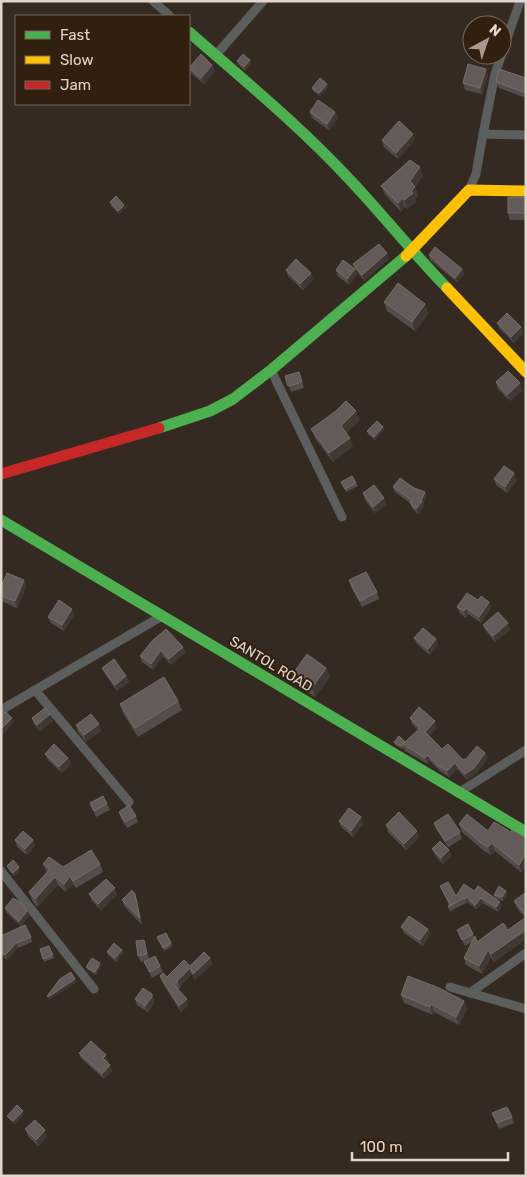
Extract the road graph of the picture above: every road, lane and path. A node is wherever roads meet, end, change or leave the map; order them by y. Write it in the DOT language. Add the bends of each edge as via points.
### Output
graph roads {
  1 [pos="153,1"];
  2 [pos="262,1"];
  3 [pos="520,1"];
  4 [pos="169,15"];
  5 [pos="190,33"];
  6 [pos="215,56"];
  7 [pos="482,134"];
  8 [pos="526,135"];
  9 [pos="469,190"];
  10 [pos="526,191"];
  11 [pos="412,251"];
  12 [pos="271,370"];
  13 [pos="526,372"];
  14 [pos="1,474"];
  15 [pos="342,517"];
  16 [pos="1,520"];
  17 [pos="162,616"];
  18 [pos="35,690"];
  19 [pos="1,710"];
  20 [pos="526,750"];
  21 [pos="458,793"];
  22 [pos="128,802"];
  23 [pos="526,832"];
  24 [pos="1,871"];
  25 [pos="526,953"];
  26 [pos="450,986"];
  27 [pos="94,989"];
  28 [pos="470,993"];
  29 [pos="526,1009"];
  1 -- 4 [label="street"];
  2 -- 6 [label="street"];
  3 -- 7 [label="street" via="496,74"];
  5 -- 6 [label="street"];
  6 -- 11 [label="street" via="298,128 351,180"];
  7 -- 8 [label="street"];
  7 -- 9 [label="street" via="476,174"];
  9 -- 10 [label="street"];
  9 -- 11 [label="street"];
  11 -- 12 [label="street"];
  11 -- 13 [label="street"];
  12 -- 14 [label="street" via="233,399 210,411"];
  12 -- 15 [label="street"];
  16 -- 17 [label="street, SANTOL ROAD"];
  17 -- 18 [label="street"];
  17 -- 21 [label="street, SANTOL ROAD"];
  18 -- 19 [label="street"];
  18 -- 22 [label="street"];
  20 -- 21 [label="street"];
  21 -- 23 [label="street, SANTOL ROAD"];
  24 -- 27 [label="street"];
  25 -- 28 [label="street"];
  26 -- 28 [label="street"];
  28 -- 29 [label="street"];
}
